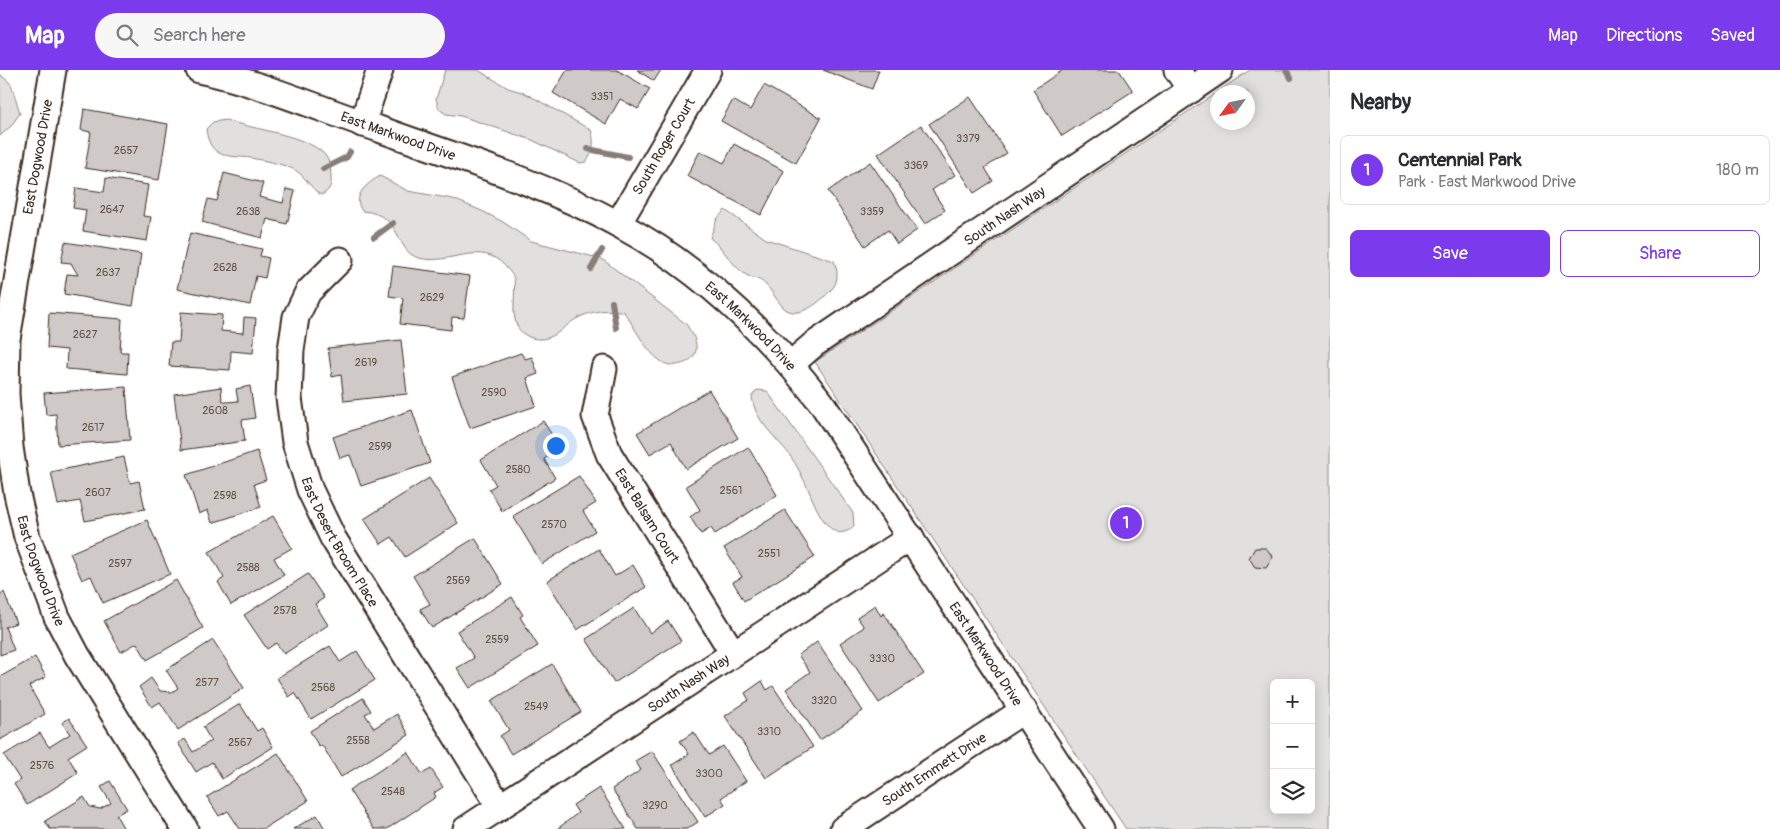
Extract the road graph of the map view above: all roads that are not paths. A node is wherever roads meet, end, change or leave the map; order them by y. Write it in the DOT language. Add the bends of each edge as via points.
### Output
graph roads {
  1 [pos="53,70"];
  2 [pos="199,70"];
  3 [pos="380,70"];
  4 [pos="708,70"];
  5 [pos="1220,70"];
  6 [pos="1184,80"];
  7 [pos="362,124"];
  8 [pos="618,224"];
  9 [pos="340,260"];
  10 [pos="791,364"];
  11 [pos="604,369"];
  12 [pos="5,447"];
  13 [pos="911,537"];
  14 [pos="733,653"];
  15 [pos="1024,710"];
  16 [pos="500,807"];
  17 [pos="186,829"];
  18 [pos="466,829"];
  19 [pos="843,829"];
  20 [pos="1101,829"];
  1 -- 12 [label="street, East Dogwood Drive" via="7,339"];
  2 -- 7 [label="street, East Markwood Drive" via="254,85"];
  3 -- 7 [label="street"];
  4 -- 8 [label="street, South Roger Court"];
  5 -- 6 [label="street, South Nash Way"];
  6 -- 10 [label="street, South Nash Way" via="813,345"];
  7 -- 8 [label="street, East Markwood Drive" via="548,191"];
  8 -- 10 [label="street, East Markwood Drive" via="711,289"];
  9 -- 16 [label="street, East Desert Broom Place" via="308,292 296,317 291,350 289,398 296,442 310,490 333,538"];
  10 -- 13 [label="street, East Markwood Drive" via="821,402"];
  11 -- 14 [label="street, East Balsam Court" via="595,416 609,454"];
  12 -- 17 [label="street, East Dogwood Drive" via="27,537 57,617 77,655"];
  13 -- 14 [label="street, South Nash Way"];
  13 -- 15 [label="street, East Markwood Drive"];
  14 -- 16 [label="street, South Nash Way"];
  15 -- 19 [label="street, South Emmett Drive"];
  15 -- 20 [label="street, East Markwood Drive"];
  16 -- 18 [label="street, South Nash Way"];
}
